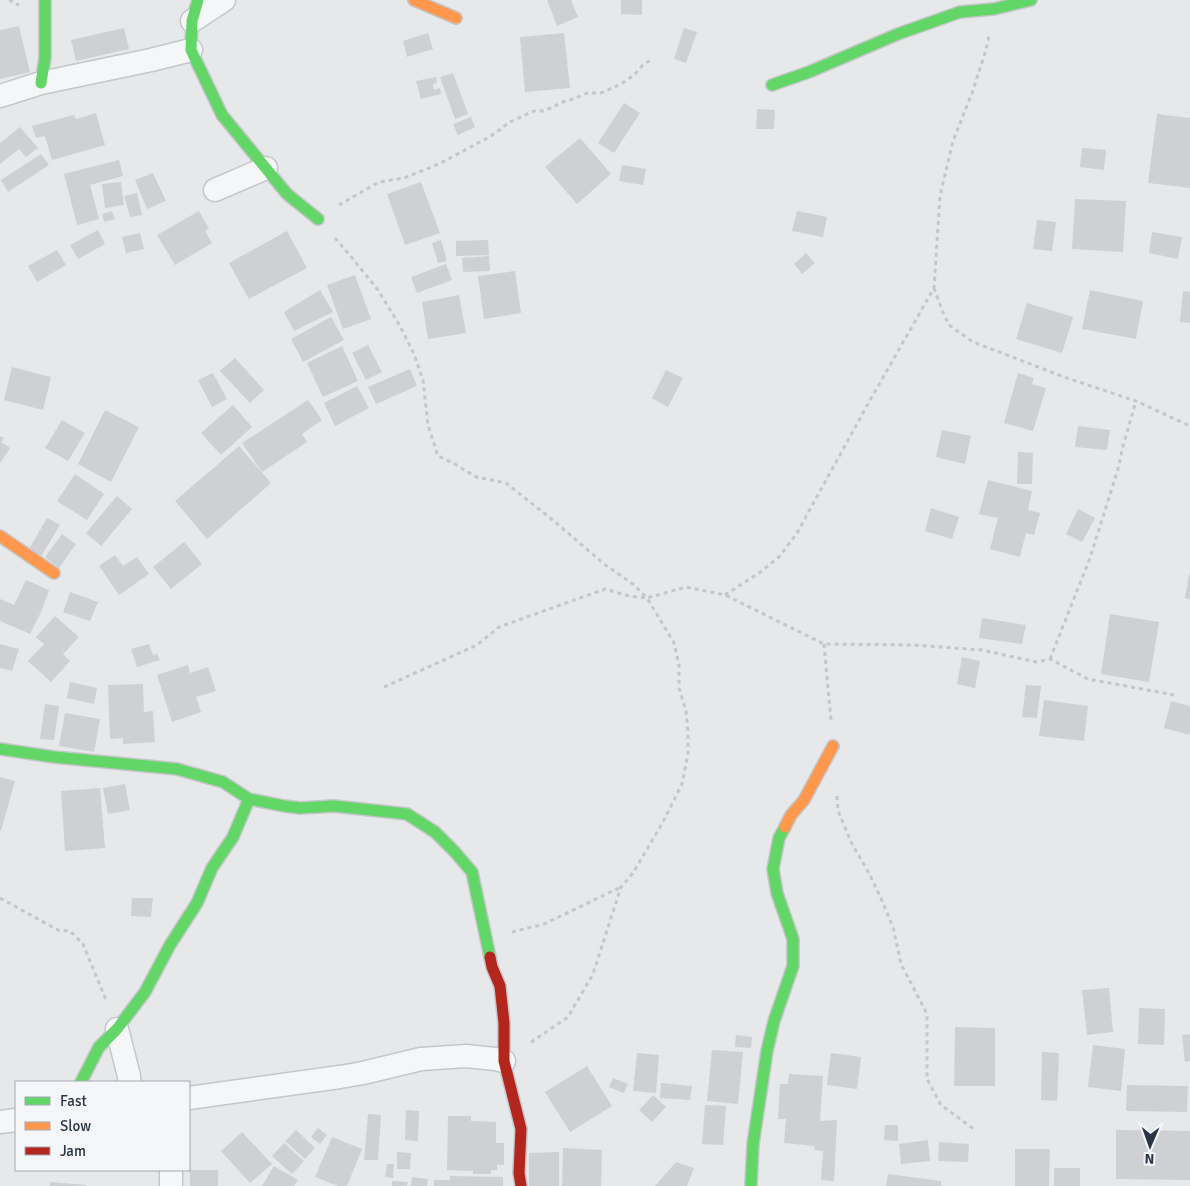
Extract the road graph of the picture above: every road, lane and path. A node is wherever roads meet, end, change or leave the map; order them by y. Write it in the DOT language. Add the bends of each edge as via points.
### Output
graph roads {
  1 [pos="45,0"];
  2 [pos="224,0"];
  3 [pos="414,0"];
  4 [pos="1031,0"];
  5 [pos="994,9"];
  6 [pos="195,10"];
  7 [pos="456,18"];
  8 [pos="192,50"];
  9 [pos="652,59"];
  10 [pos="41,83"];
  11 [pos="772,85"];
  12 [pos="0,96"];
  13 [pos="266,168"];
  14 [pos="215,190"];
  15 [pos="318,218"];
  16 [pos="934,288"];
  17 [pos="1136,401"];
  18 [pos="1190,426"];
  19 [pos="0,536"];
  20 [pos="54,573"];
  21 [pos="725,595"];
  22 [pos="647,598"];
  23 [pos="824,644"];
  24 [pos="1050,659"];
  25 [pos="384,687"];
  26 [pos="1174,695"];
  27 [pos="833,746"];
  28 [pos="0,749"];
  29 [pos="837,793"];
  30 [pos="249,799"];
  31 [pos="621,886"];
  32 [pos="0,898"];
  33 [pos="487,938"];
  34 [pos="117,1029"];
  35 [pos="504,1062"];
  36 [pos="82,1081"];
  37 [pos="129,1081"];
  38 [pos="190,1098"];
  39 [pos="15,1120"];
  40 [pos="0,1122"];
  41 [pos="975,1130"];
  42 [pos="171,1171"];
  43 [pos="171,1186"];
  44 [pos="521,1186"];
  45 [pos="751,1186"];
  1 -- 10 [label="street" via="45,58"];
  2 -- 6 [label="street"];
  3 -- 7 [label="street"];
  4 -- 5 [label="street"];
  5 -- 11 [label="street" via="960,12"];
  5 -- 16 [label="path" via="986,50 953,141 940,196"];
  6 -- 8 [label="street"];
  8 -- 10 [label="street"];
  8 -- 13 [label="street" via="222,115"];
  9 -- 15 [label="path" via="621,84 602,93 587,93 544,111 534,111 439,164 404,178 379,182"];
  10 -- 12 [label="street"];
  13 -- 14 [label="street"];
  13 -- 15 [label="street" via="287,194"];
  15 -- 22 [label="path" via="360,266 400,326 424,380 428,425 438,456 476,476 506,483"];
  16 -- 17 [label="path" via="949,326 972,342"];
  16 -- 21 [label="path" via="798,533 779,557"];
  17 -- 18 [label="path"];
  17 -- 24 [label="path" via="1090,558"];
  19 -- 20 [label="street"];
  21 -- 22 [label="path" via="686,587"];
  21 -- 23 [label="path"];
  22 -- 25 [label="path" via="605,589 499,627 477,645"];
  22 -- 31 [label="path" via="674,643 679,665 679,688 686,712 688,754 682,784 667,814 633,873"];
  23 -- 24 [label="path" via="913,645 982,650 1036,662"];
  23 -- 27 [label="path"];
  24 -- 26 [label="path" via="1088,679"];
  27 -- 45 [label="street" via="779,838 773,869 777,893 794,939 792,966 767,1051 753,1144"];
  28 -- 30 [label="street" via="177,769 223,782"];
  29 -- 41 [label="path" via="838,811 894,927 901,964 927,1014 927,1079 941,1105"];
  30 -- 33 [label="street" via="300,808 334,806 407,814 435,832 472,872"];
  30 -- 34 [label="street" via="233,837 212,868 197,902 145,992"];
  31 -- 33 [label="path" via="544,924"];
  31 -- 35 [label="path" via="593,974 568,1017"];
  32 -- 34 [label="path" via="58,930 70,931 83,944"];
  33 -- 35 [label="street" via="492,967 500,986"];
  34 -- 36 [label="street" via="99,1047"];
  34 -- 37 [label="street"];
  35 -- 38 [label="street" via="466,1056 421,1058 340,1077"];
  35 -- 44 [label="street" via="520,1129"];
  39 -- 40 [label="street"];
  42 -- 43 [label="street"];
}
